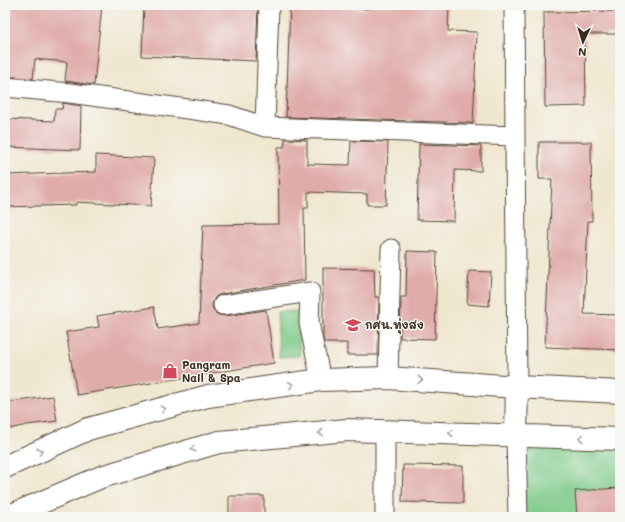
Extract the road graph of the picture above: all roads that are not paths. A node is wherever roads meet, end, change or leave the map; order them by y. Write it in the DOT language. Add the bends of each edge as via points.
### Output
graph roads {
  1 [pos="269,5"];
  2 [pos="514,5"];
  3 [pos="5,87"];
  4 [pos="265,127"];
  5 [pos="515,136"];
  6 [pos="391,249"];
  7 [pos="223,305"];
  8 [pos="388,378"];
  9 [pos="320,380"];
  10 [pos="517,387"];
  11 [pos="620,392"];
  12 [pos="385,431"];
  13 [pos="516,436"];
  14 [pos="620,439"];
  15 [pos="5,467"];
  16 [pos="7,517"];
  17 [pos="385,517"];
  18 [pos="518,517"];
  1 -- 4 [label="street"];
  2 -- 5 [label="street"];
  3 -- 4 [label="street" via="70,93 229,115"];
  4 -- 5 [label="street"];
  5 -- 10 [label="street"];
  6 -- 8 [label="street"];
  7 -- 9 [label="street" via="310,292 309,323"];
  8 -- 9 [label="main road"];
  8 -- 10 [label="main road, one-way"];
  15 -- 9 [label="main road, one-way" via="88,429 208,396"];
  10 -- 11 [label="main road"];
  10 -- 13 [label="main road"];
  13 -- 12 [label="main road, one-way"];
  12 -- 16 [label="main road, one-way" via="347,430 219,442 101,477"];
  12 -- 17 [label="street"];
  14 -- 13 [label="main road, one-way"];
  13 -- 18 [label="street"];
}
